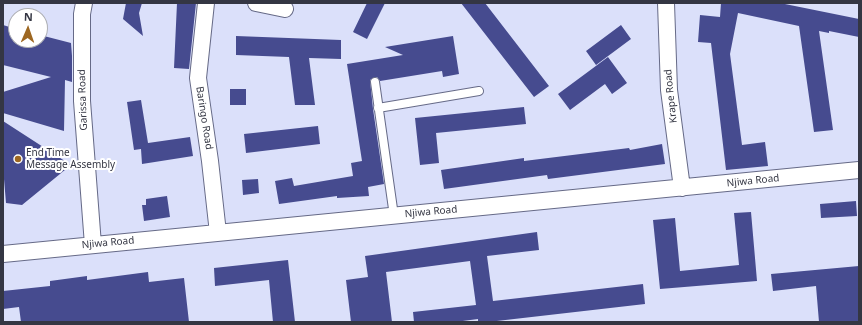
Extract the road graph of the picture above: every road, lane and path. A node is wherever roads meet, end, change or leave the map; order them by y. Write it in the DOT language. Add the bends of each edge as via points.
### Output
graph roads {
  1 [pos="84,3"];
  2 [pos="206,3"];
  3 [pos="256,3"];
  4 [pos="666,3"];
  5 [pos="285,9"];
  6 [pos="376,82"];
  7 [pos="479,90"];
  8 [pos="378,108"];
  9 [pos="859,170"];
  10 [pos="682,188"];
  11 [pos="394,216"];
  12 [pos="218,233"];
  13 [pos="93,245"];
  14 [pos="3,254"];
  1 -- 13 [label="street, Garissa Road" via="82,101"];
  2 -- 12 [label="street, Baringo Road" via="198,78"];
  3 -- 5 [label="street"];
  4 -- 10 [label="street, Krape Road" via="669,90"];
  6 -- 8 [label="lane"];
  7 -- 8 [label="lane"];
  8 -- 11 [label="lane"];
  9 -- 10 [label="street, Njiwa Road"];
  10 -- 11 [label="street, Njiwa Road"];
  11 -- 12 [label="street, Njiwa Road"];
  12 -- 13 [label="street, Njiwa Road"];
  13 -- 14 [label="street, Njiwa Road"];
}
